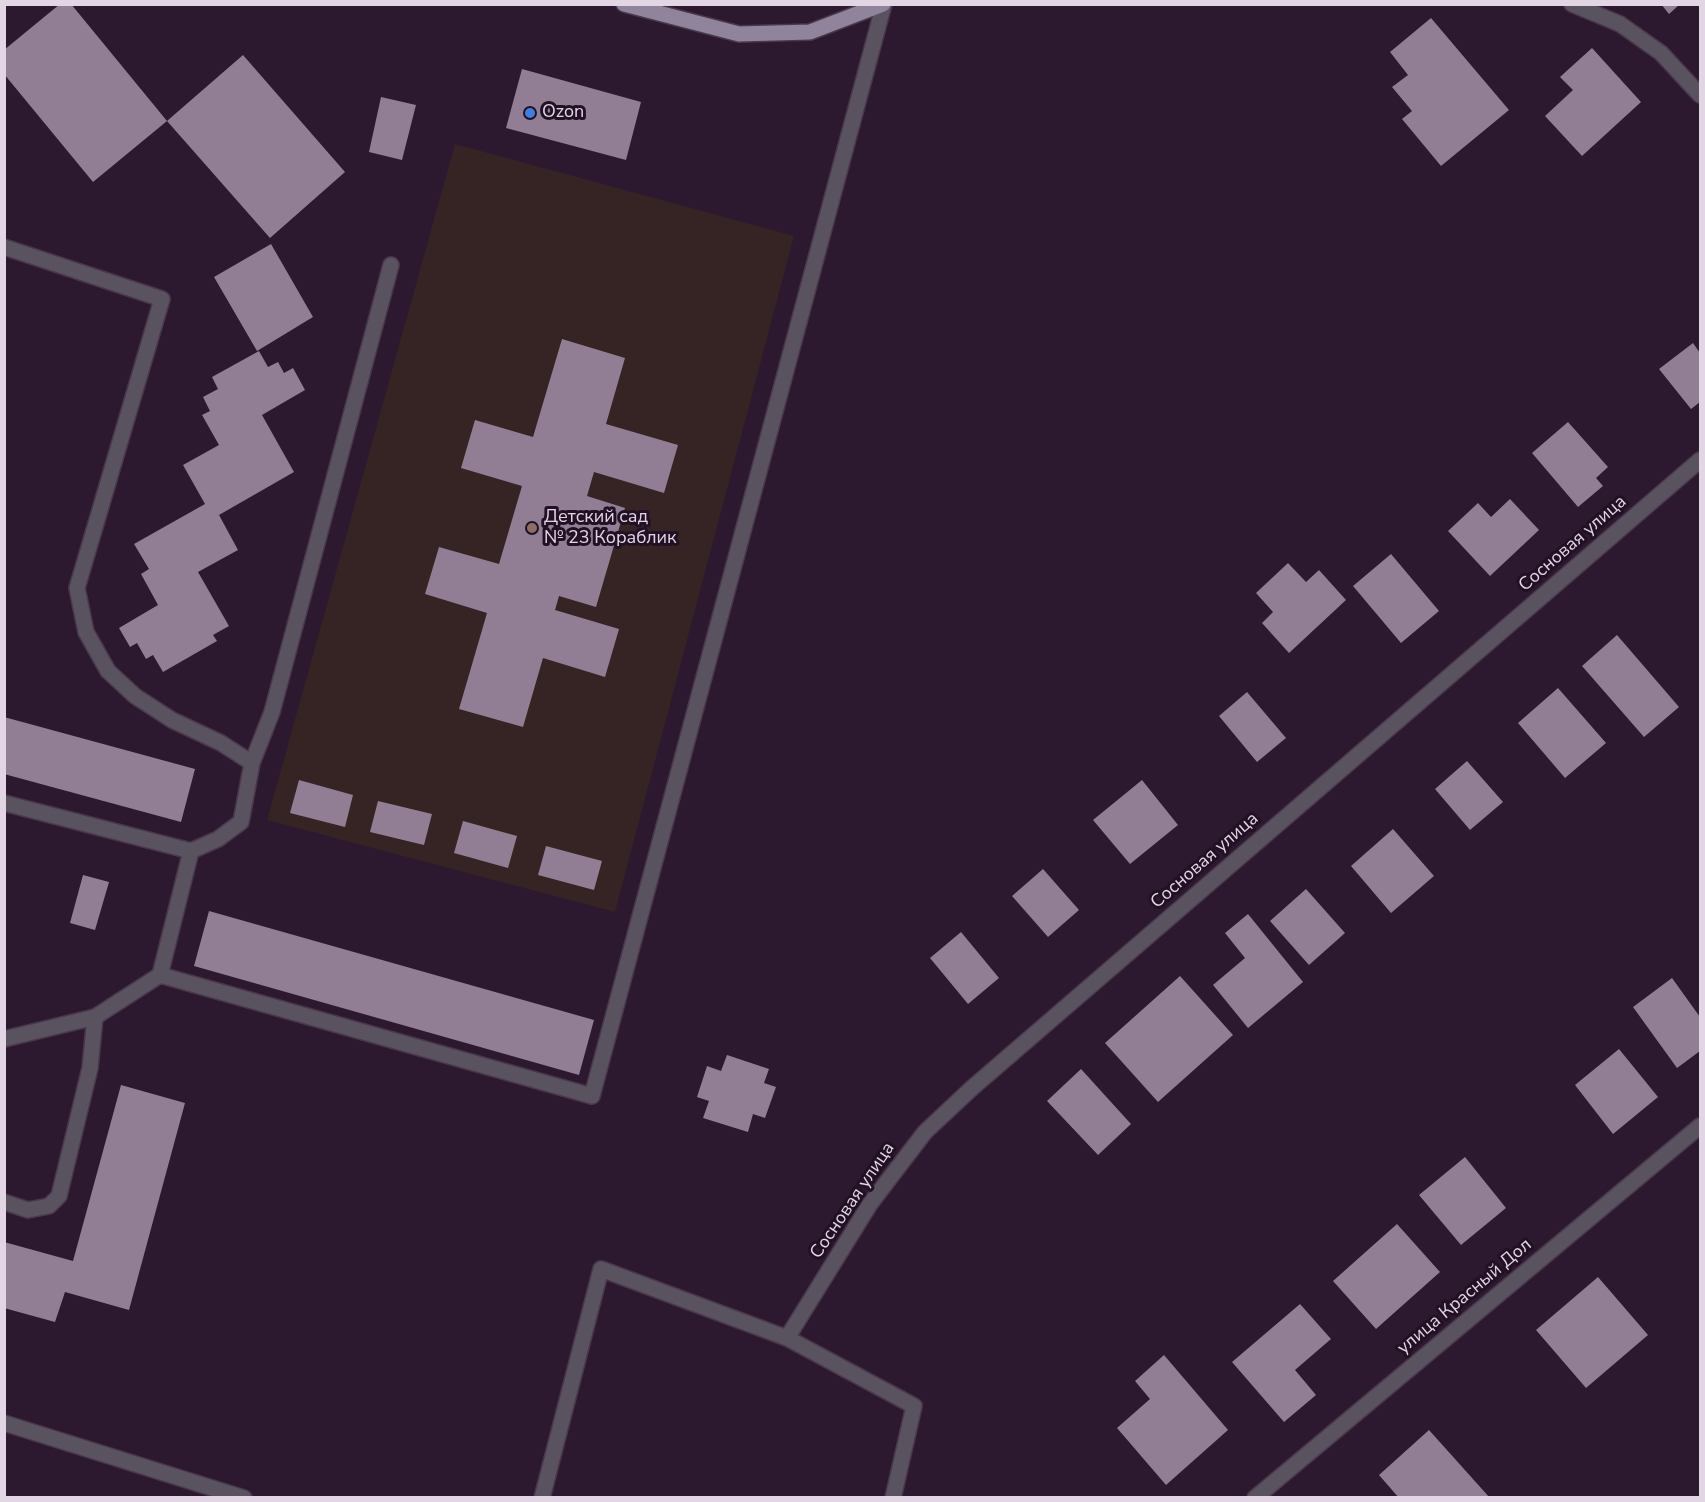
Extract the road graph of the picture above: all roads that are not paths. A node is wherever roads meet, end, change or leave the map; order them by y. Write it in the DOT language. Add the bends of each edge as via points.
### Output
graph roads {
  1 [pos="624,4"];
  2 [pos="884,4"];
  3 [pos="1572,4"];
  4 [pos="1701,95"];
  5 [pos="4,247"];
  6 [pos="391,265"];
  7 [pos="1701,460"];
  8 [pos="252,763"];
  9 [pos="4,803"];
  10 [pos="191,851"];
  11 [pos="160,975"];
  12 [pos="95,1017"];
  13 [pos="4,1039"];
  14 [pos="1701,1126"];
  15 [pos="4,1202"];
  16 [pos="787,1338"];
  17 [pos="4,1424"];
  18 [pos="244,1497"];
  19 [pos="542,1497"];
  20 [pos="898,1497"];
  21 [pos="1255,1497"];
  1 -- 2 [label="main road" via="739,34 810,32"];
  2 -- 11 [label="street" via="592,1096"];
  3 -- 4 [label="street" via="1620,24 1661,53"];
  5 -- 8 [label="street" via="162,299 77,588 86,632 108,671 135,696 172,720"];
  6 -- 8 [label="street" via="272,712"];
  7 -- 16 [label="street, Сосновая улица" via="925,1132 870,1204"];
  8 -- 10 [label="street" via="241,822"];
  9 -- 10 [label="street"];
  10 -- 11 [label="street"];
  11 -- 12 [label="street"];
  12 -- 13 [label="street"];
  12 -- 15 [label="street" via="90,1068 59,1196 49,1206 28,1210"];
  14 -- 21 [label="street, улица Красный Дол"];
  16 -- 19 [label="street" via="601,1269"];
  16 -- 20 [label="street" via="914,1406"];
  17 -- 18 [label="street"];
}
